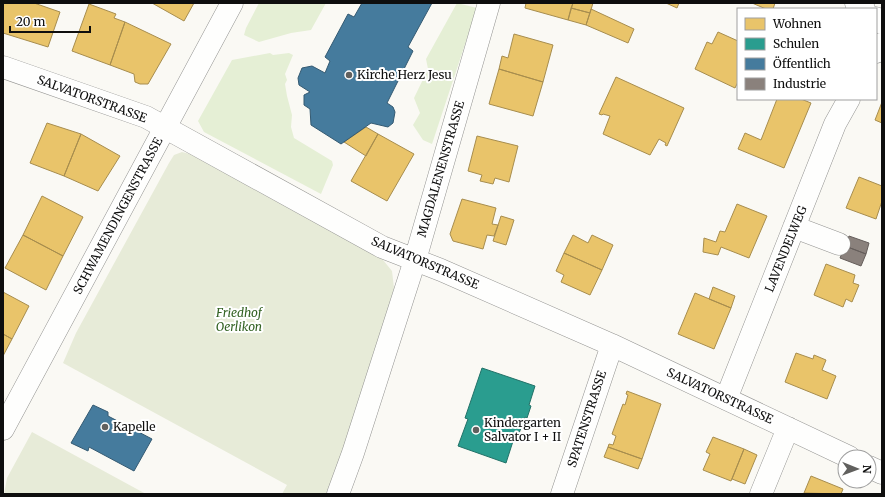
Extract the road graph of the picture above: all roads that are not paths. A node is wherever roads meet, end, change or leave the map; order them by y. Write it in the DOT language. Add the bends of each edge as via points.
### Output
graph roads {
  1 [pos="232,3"];
  2 [pos="489,3"];
  3 [pos="3,67"];
  4 [pos="848,100"];
  5 [pos="165,128"];
  6 [pos="794,227"];
  7 [pos="839,244"];
  8 [pos="415,260"];
  9 [pos="612,344"];
  10 [pos="726,399"];
  11 [pos="788,428"];
  12 [pos="3,429"];
  13 [pos="837,451"];
  14 [pos="338,494"];
  15 [pos="562,494"];
  16 [pos="761,494"];
  1 -- 5 [label="street, SCHWAMENDINGENSTRASSE"];
  2 -- 8 [label="street, MAGDALENENSTRASSE"];
  3 -- 5 [label="street, SALVATORSTRASSE" via="146,117"];
  4 -- 6 [label="street, LAVENDELWEG" via="835,124"];
  5 -- 8 [label="street, SALVATORSTRASSE" via="382,247"];
  5 -- 12 [label="street, SCHWAMENDINGENSTRASSE"];
  6 -- 7 [label="street"];
  6 -- 10 [label="street, LAVENDELWEG"];
  8 -- 9 [label="street, SALVATORSTRASSE"];
  8 -- 14 [label="street, MAGDALENENSTRASSE"];
  9 -- 10 [label="street, SALVATORSTRASSE"];
  9 -- 15 [label="street, SPATENSTRASSE"];
  10 -- 11 [label="street, SALVATORSTRASSE"];
  11 -- 13 [label="street, SALVATORSTRASSE"];
  11 -- 16 [label="street"];
}
